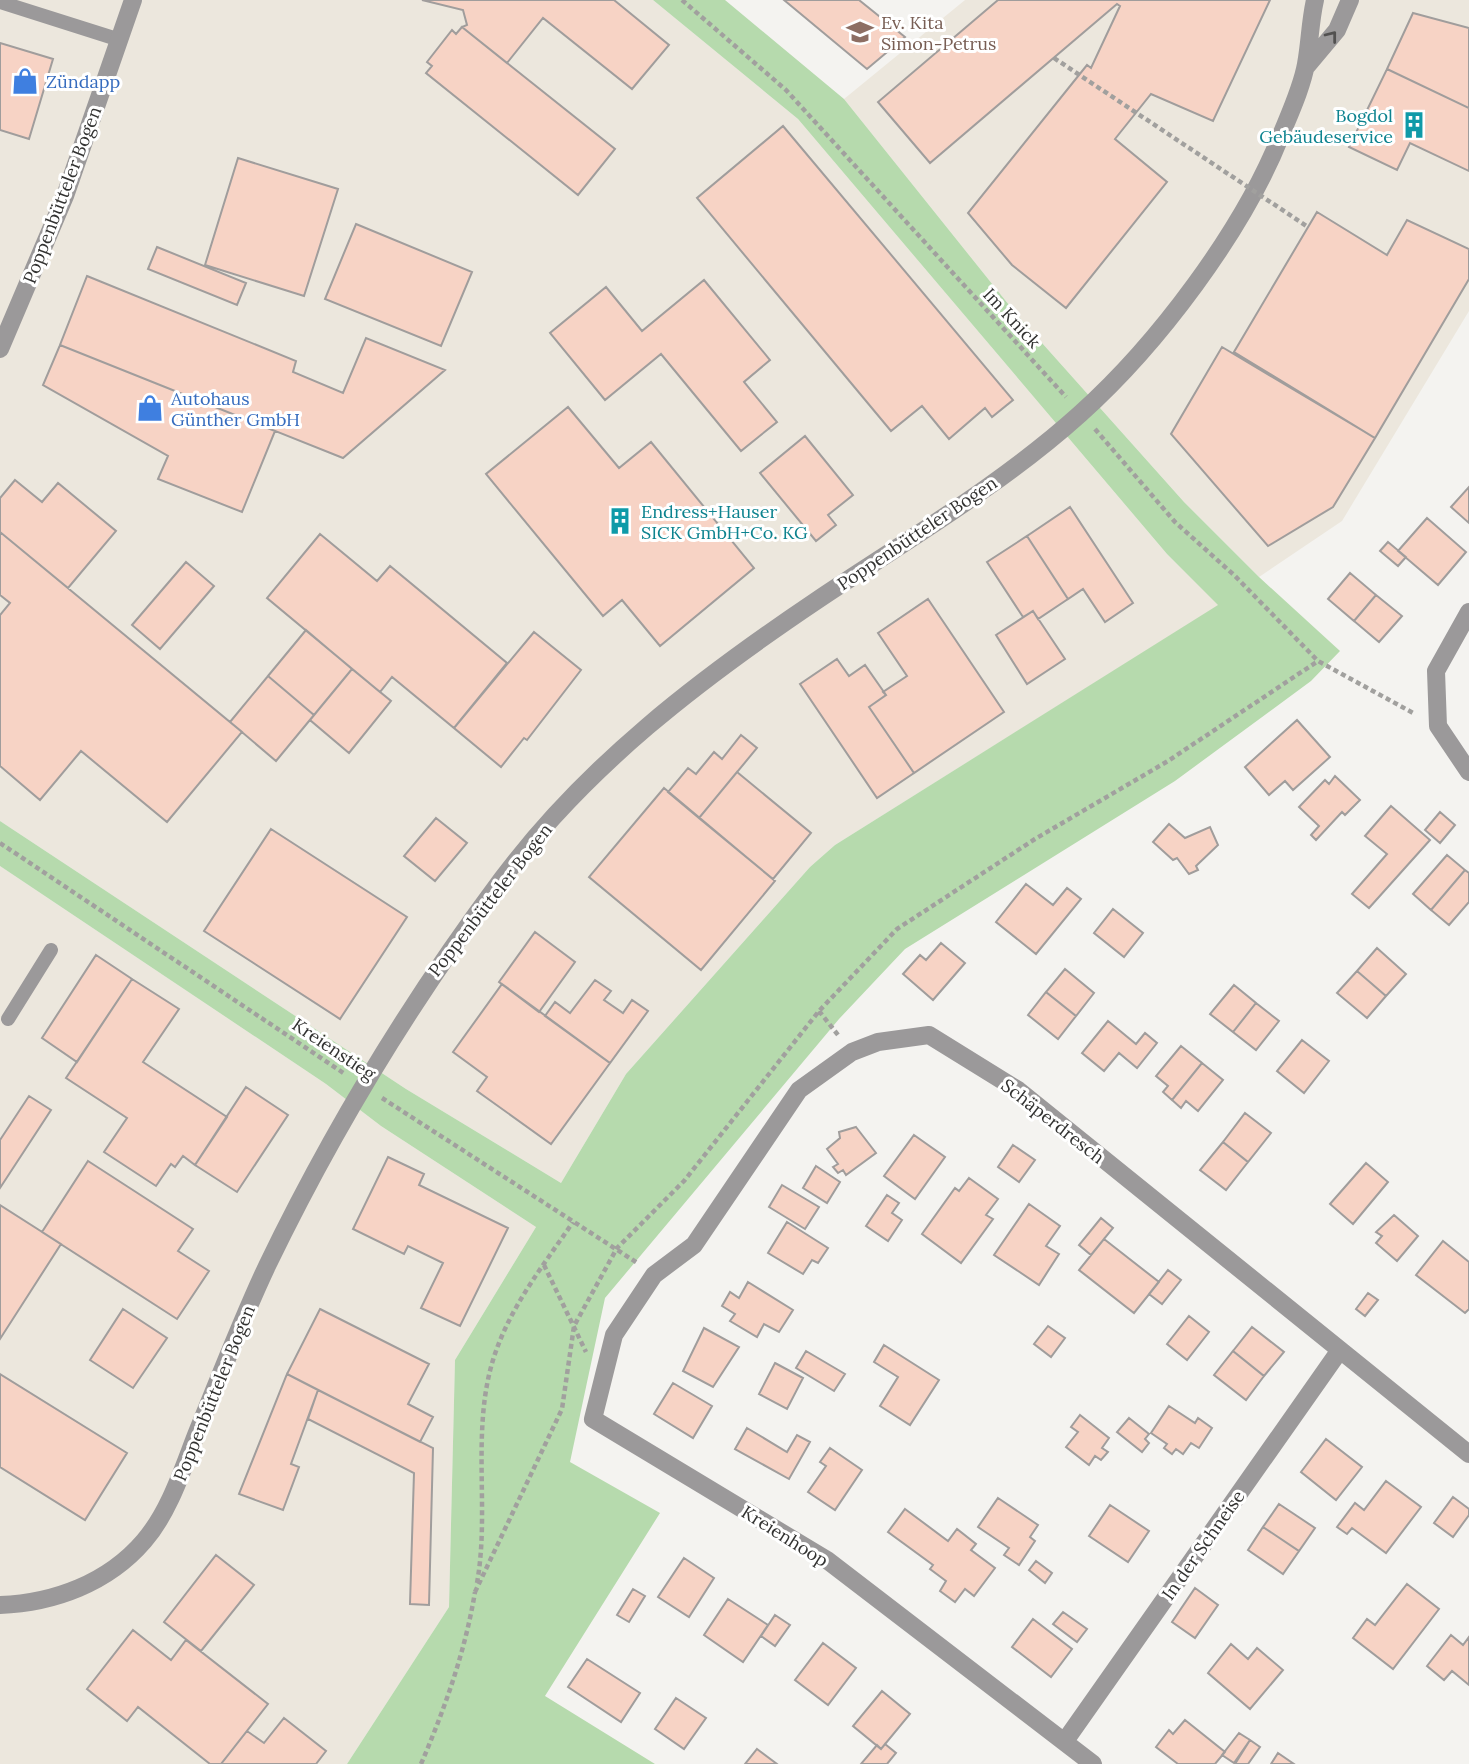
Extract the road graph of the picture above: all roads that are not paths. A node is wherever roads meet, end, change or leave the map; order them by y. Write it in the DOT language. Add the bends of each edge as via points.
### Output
graph roads {
  1 [pos="133,0"];
  2 [pos="1315,0"];
  3 [pos="1350,0"];
  4 [pos="0,2"];
  5 [pos="20,4"];
  6 [pos="120,40"];
  7 [pos="1306,67"];
  8 [pos="0,349"];
  9 [pos="1469,612"];
  10 [pos="1469,772"];
  11 [pos="51,950"];
  12 [pos="8,1019"];
  13 [pos="654,1275"];
  14 [pos="1340,1350"];
  15 [pos="1469,1454"];
  16 [pos="0,1605"];
  17 [pos="1065,1741"];
  18 [pos="1093,1764"];
  1 -- 6 [label="street, Poppenbütteler Bogen"];
  2 -- 7 [label="street, Poppenbütteler Bogen"];
  7 -- 3 [label="street, Poppenbütteler Bogen, one-way" via="1338,30"];
  4 -- 5 [label="lane"];
  5 -- 6 [label="lane"];
  6 -- 8 [label="street, Poppenbütteler Bogen" via="65,196"];
  7 -- 16 [label="street, Poppenbütteler Bogen" via="1262,176 1226,238 1159,331 1081,413 945,516 815,602 654,719 559,812 507,872 433,974 362,1085 266,1268 170,1501 146,1539 119,1566 81,1588 44,1600"];
  9 -- 10 [label="street" via="1436,671 1438,726"];
  11 -- 12 [label="lane"];
  13 -- 14 [label="street, Schäperdresch" via="694,1245 799,1090 852,1052 878,1042 929,1035 1018,1090"];
  13 -- 17 [label="street, Kreienhoop" via="614,1335 593,1419 827,1560"];
  14 -- 15 [label="street, Schäperdresch"];
  14 -- 17 [label="street, In der Schneise"];
  17 -- 18 [label="street, Kreienhoop"];
}
